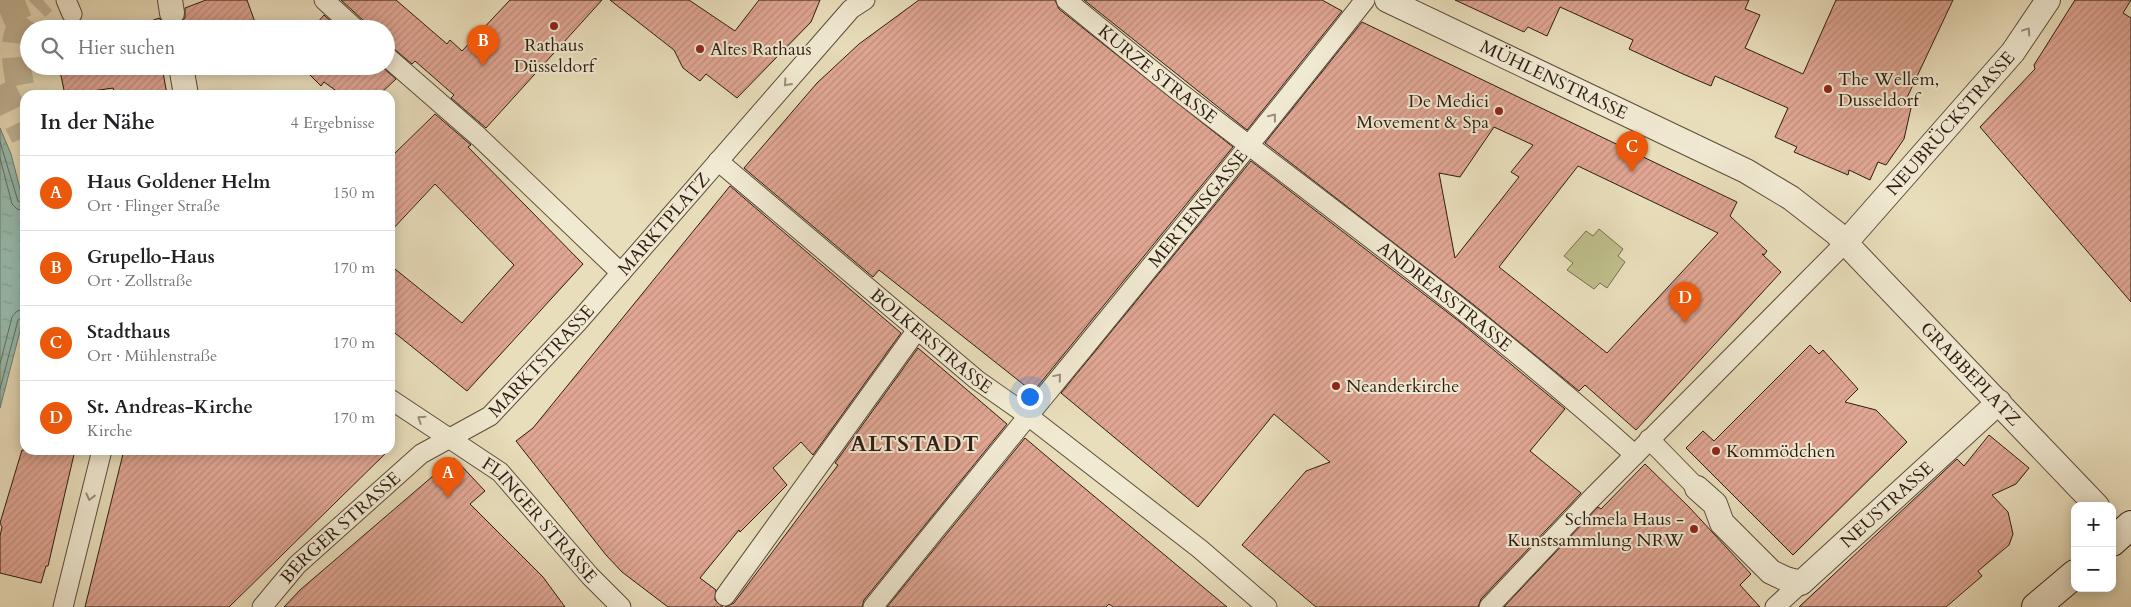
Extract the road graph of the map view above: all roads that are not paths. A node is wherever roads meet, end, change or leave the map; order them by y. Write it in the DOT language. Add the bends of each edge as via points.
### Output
graph roads {
  1 [pos="324,0"];
  2 [pos="1066,0"];
  3 [pos="1365,0"];
  4 [pos="2048,0"];
  5 [pos="1393,1"];
  6 [pos="857,3"];
  7 [pos="346,20"];
  8 [pos="395,64"];
  9 [pos="183,75"];
  10 [pos="185,90"];
  11 [pos="1250,146"];
  12 [pos="718,161"];
  13 [pos="1846,242"];
  14 [pos="621,273"];
  15 [pos="917,330"];
  16 [pos="395,402"];
  17 [pos="1999,402"];
  18 [pos="1027,415"];
  19 [pos="452,439"];
  20 [pos="1649,440"];
  21 [pos="1635,454"];
  22 [pos="101,455"];
  23 [pos="1698,488"];
  24 [pos="2093,502"];
  25 [pos="2071,577"];
  26 [pos="1801,583"];
  27 [pos="725,596"];
  28 [pos="63,607"];
  29 [pos="262,607"];
  30 [pos="621,607"];
  31 [pos="873,607"];
  32 [pos="1267,607"];
  33 [pos="1489,607"];
  34 [pos="1775,607"];
  35 [pos="2036,607"];
  1 -- 7 [label="street"];
  2 -- 11 [label="street, KURZE STRASSE"];
  11 -- 3 [label="street, MERTENSGASSE, one-way"];
  13 -- 4 [label="street, NEUBRÜCKSTRASSE, one-way" via="2013,52"];
  5 -- 13 [label="street, MÜHLENSTRASSE" via="1746,171 1791,198"];
  6 -- 12 [label="street, MARKTPLATZ, one-way"];
  8 -- 14 [label="street, MARKTPLATZ" via="479,137"];
  9 -- 10 [label="street"];
  18 -- 11 [label="street, MERTENSGASSE, one-way"];
  11 -- 21 [label="street, ANDREASSTRASSE" via="1514,351"];
  12 -- 14 [label="street, MARKTPLATZ"];
  12 -- 15 [label="street, BOLKERSTRASSE"];
  13 -- 17 [label="street, GRABBEPLATZ"];
  13 -- 20 [label="street"];
  14 -- 19 [label="street, MARKTSTRASSE" via="490,416"];
  15 -- 18 [label="street, BOLKERSTRASSE" via="977,380"];
  15 -- 27 [label="street"];
  19 -- 16 [label="street, FLINGER STRASSE, one-way"];
  17 -- 24 [label="street, GRABBEPLATZ"];
  17 -- 26 [label="street, NEUSTRASSE"];
  18 -- 31 [label="street, MERTENSGASSE"];
  18 -- 32 [label="street, BOLKERSTRASSE" via="1200,549"];
  19 -- 29 [label="street, BERGER STRASSE" via="421,454 298,566"];
  19 -- 30 [label="street, FLINGER STRASSE" via="500,472"];
  20 -- 21 [label="street"];
  20 -- 23 [label="street"];
  21 -- 33 [label="street"];
  22 -- 28 [label="street, one-way"];
  23 -- 26 [label="street" via="1714,504 1722,522 1771,572"];
  25 -- 35 [label="main road"];
  26 -- 34 [label="street, NEUSTRASSE"];
}
